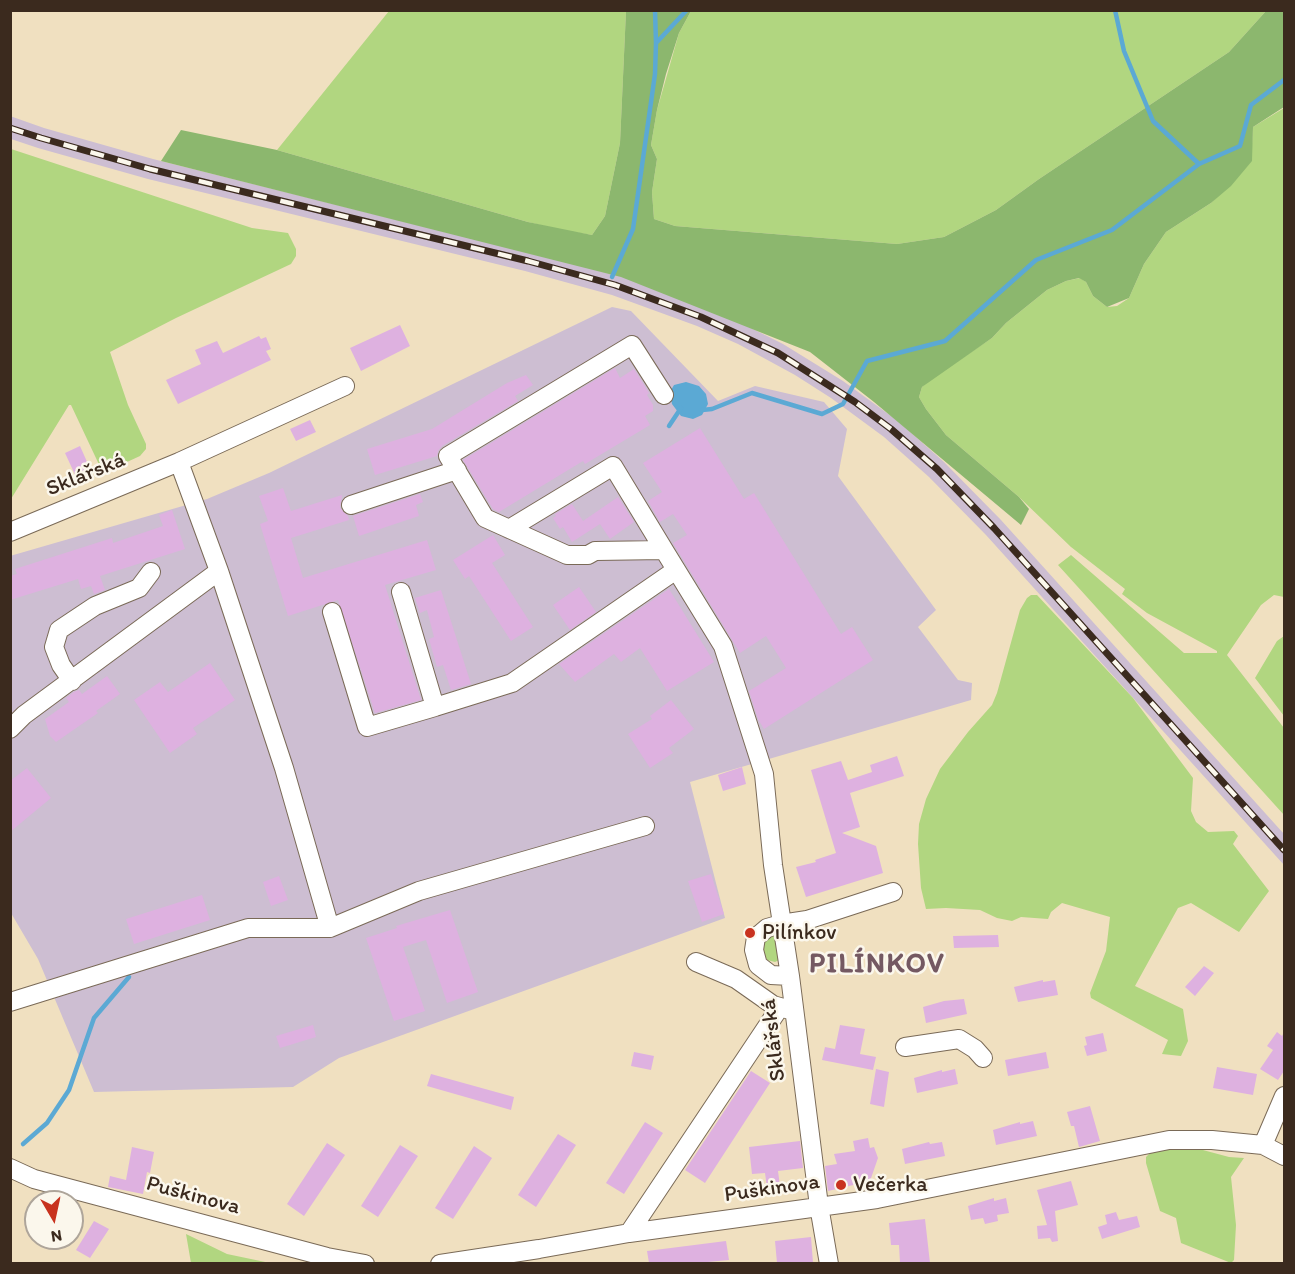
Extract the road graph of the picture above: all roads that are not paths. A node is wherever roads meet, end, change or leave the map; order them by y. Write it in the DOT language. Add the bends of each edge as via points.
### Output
graph roads {
  1 [pos="345,386"];
  2 [pos="664,395"];
  3 [pos="179,462"];
  4 [pos="457,471"];
  5 [pos="351,505"];
  6 [pos="509,529"];
  7 [pos="10,532"];
  8 [pos="664,550"];
  9 [pos="676,570"];
  10 [pos="219,571"];
  11 [pos="151,572"];
  12 [pos="401,592"];
  13 [pos="332,612"];
  14 [pos="72,681"];
  15 [pos="435,706"];
  16 [pos="10,729"];
  17 [pos="645,826"];
  18 [pos="893,892"];
  19 [pos="781,924"];
  20 [pos="330,928"];
  21 [pos="696,962"];
  22 [pos="790,976"];
  23 [pos="10,1002"];
  24 [pos="787,1009"];
  25 [pos="905,1047"];
  26 [pos="983,1058"];
  27 [pos="1284,1096"];
  28 [pos="1263,1145"];
  29 [pos="1284,1156"];
  30 [pos="10,1168"];
  31 [pos="819,1206"];
  32 [pos="629,1233"];
  33 [pos="541,1256"];
  34 [pos="364,1263"];
  35 [pos="440,1263"];
  36 [pos="829,1263"];
  1 -- 3 [label="street, Sklářská"];
  2 -- 4 [label="street" via="632,345 448,456"];
  3 -- 7 [label="street, Sklářská"];
  3 -- 10 [label="street"];
  4 -- 5 [label="street"];
  4 -- 6 [label="street" via="485,518"];
  6 -- 8 [label="street" via="567,555"];
  6 -- 8 [label="street, Sklářská" via="613,466"];
  8 -- 9 [label="street, Sklářská"];
  9 -- 15 [label="street" via="512,683"];
  9 -- 19 [label="street, Sklářská" via="723,646 764,774"];
  10 -- 14 [label="street"];
  10 -- 20 [label="street" via="284,768"];
  11 -- 14 [label="street" via="139,588 95,606 59,630 54,647"];
  12 -- 15 [label="street"];
  13 -- 15 [label="street" via="367,727"];
  14 -- 16 [label="street"];
  17 -- 20 [label="street" via="419,891"];
  18 -- 19 [label="street" via="807,920"];
  19 -- 22 [label="street, Sklářská"];
  19 -- 22 [label="street" via="756,937 755,958 771,975"];
  20 -- 23 [label="street" via="248,928"];
  21 -- 24 [label="street" via="736,979 772,1005"];
  22 -- 24 [label="street, Sklářská"];
  24 -- 31 [label="street, Sklářská"];
  24 -- 32 [label="street"];
  25 -- 26 [label="street" via="959,1039"];
  27 -- 28 [label="street"];
  28 -- 29 [label="street, Puškinova"];
  28 -- 31 [label="street, Puškinova" via="1169,1140 877,1199"];
  30 -- 34 [label="street, Puškinova" via="34,1179 327,1257"];
  31 -- 32 [label="street, Puškinova"];
  31 -- 36 [label="street, Sklářská"];
  32 -- 33 [label="street, Puškinova"];
  33 -- 35 [label="street, Puškinova"];
}
